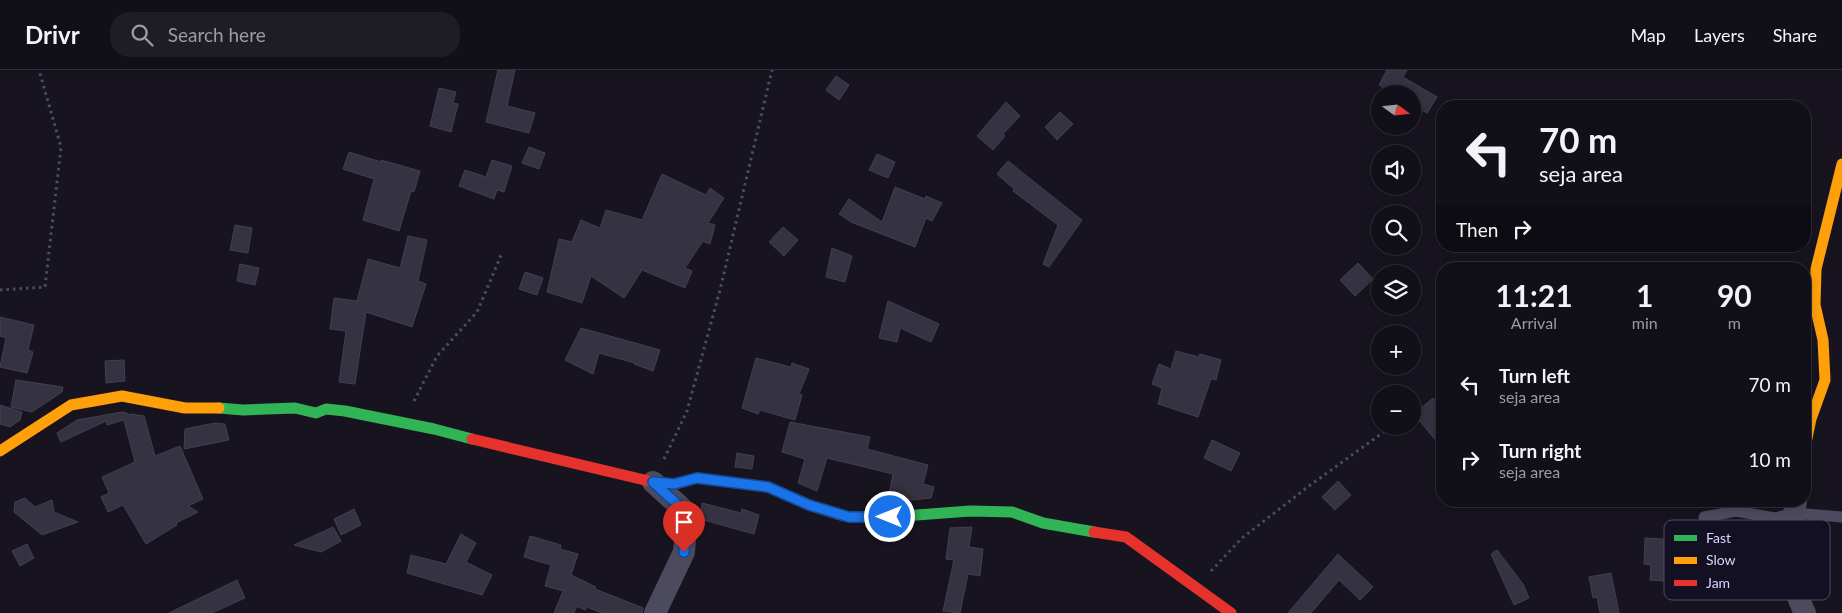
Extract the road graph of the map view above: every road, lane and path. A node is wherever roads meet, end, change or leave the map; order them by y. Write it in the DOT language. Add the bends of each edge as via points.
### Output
graph roads {
  1 [pos="39,70"];
  2 [pos="772,70"];
  3 [pos="1842,164"];
  4 [pos="502,253"];
  5 [pos="0,290"];
  6 [pos="1811,419"];
  7 [pos="398,421"];
  8 [pos="1380,435"];
  9 [pos="0,451"];
  10 [pos="653,482"];
  11 [pos="1795,507"];
  12 [pos="1704,517"];
  13 [pos="1842,517"];
  14 [pos="1794,520"];
  15 [pos="1196,587"];
  16 [pos="1798,600"];
  17 [pos="655,613"];
  18 [pos="1231,613"];
  19 [pos="1805,613"];
  1 -- 5 [label="path" via="61,147 45,287"];
  2 -- 10 [label="path" via="720,290 687,411"];
  3 -- 6 [label="street" via="1816,269 1815,306 1824,340 1825,380"];
  4 -- 7 [label="path" via="477,312 437,356 417,398"];
  7 -- 9 [label="street" via="326,409 316,413 295,408 185,408 122,396 71,405"];
  7 -- 10 [label="street"];
  8 -- 15 [label="path" via="1242,538"];
  10 -- 15 [label="street" via="674,484 697,478 768,487 809,505 849,517 1012,512 1043,522 1126,537"];
  10 -- 17 [label="street" via="687,513 684,552"];
  11 -- 12 [label="lane" via="1774,518 1736,511"];
  11 -- 13 [label="lane"];
  11 -- 14 [label="street"];
  15 -- 18 [label="street"];
  16 -- 19 [label="street"];
}
